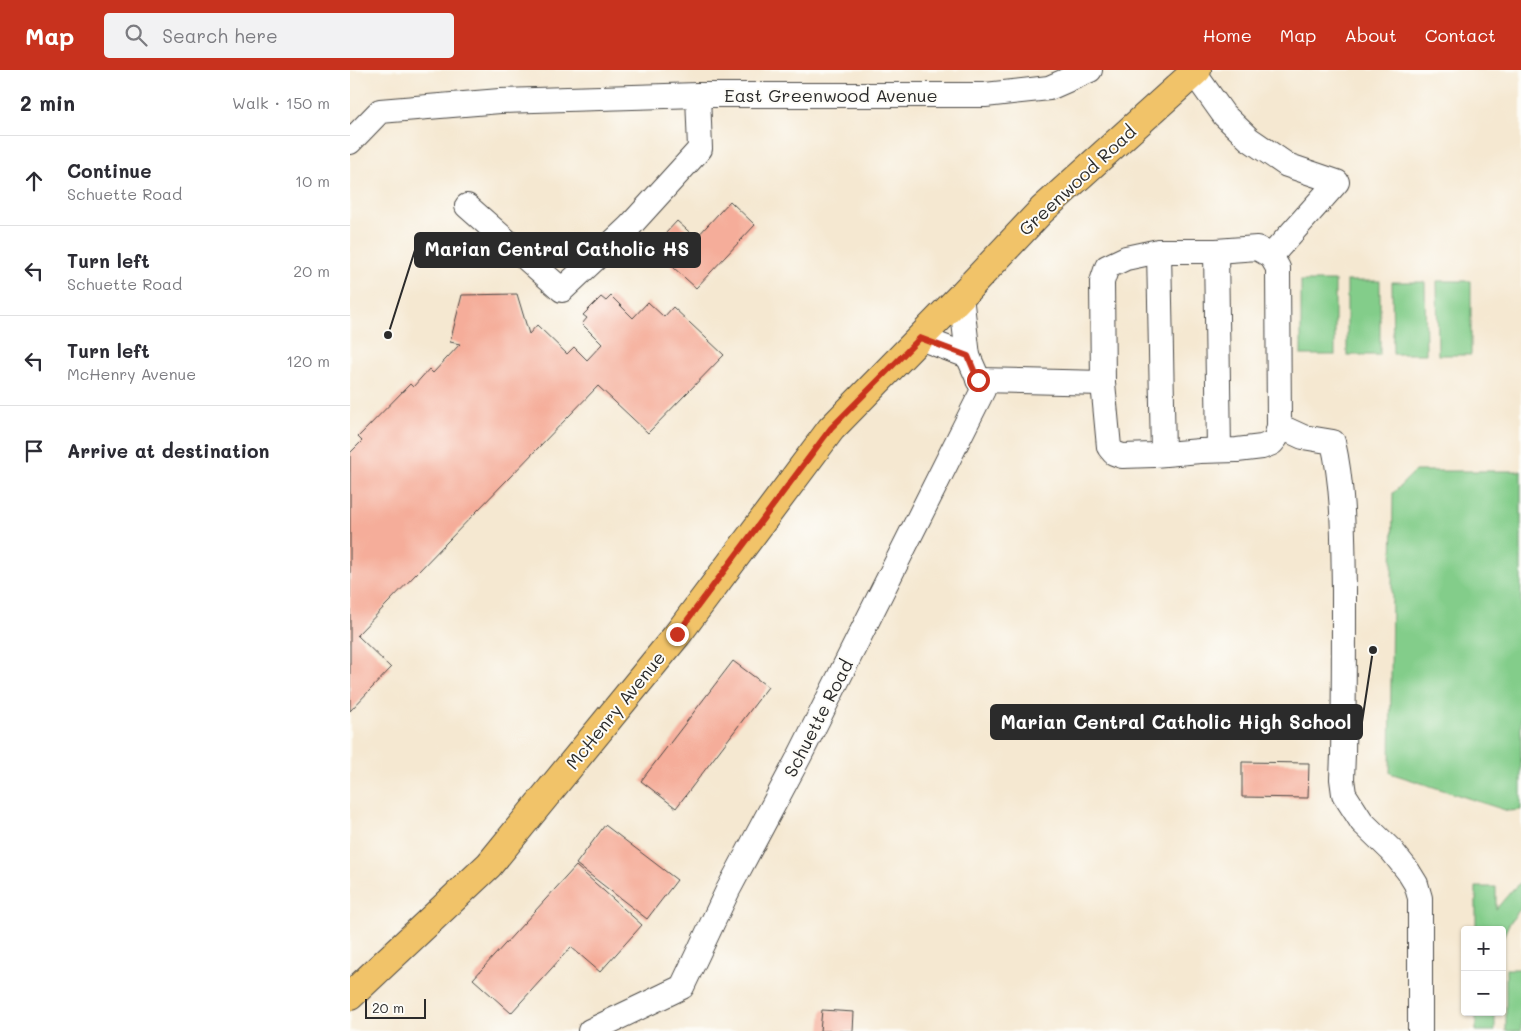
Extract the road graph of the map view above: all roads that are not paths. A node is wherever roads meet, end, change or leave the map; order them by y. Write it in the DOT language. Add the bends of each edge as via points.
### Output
graph roads {
  1 [pos="1090,70"];
  2 [pos="1194,71"];
  3 [pos="698,95"];
  4 [pos="350,142"];
  5 [pos="467,206"];
  6 [pos="1159,251"];
  7 [pos="1216,251"];
  8 [pos="1271,256"];
  9 [pos="961,296"];
  10 [pos="920,338"];
  11 [pos="968,356"];
  12 [pos="978,380"];
  13 [pos="1103,383"];
  14 [pos="1279,426"];
  15 [pos="1219,450"];
  16 [pos="1163,454"];
  17 [pos="350,996"];
  18 [pos="590,1031"];
  19 [pos="1420,1031"];
  1 -- 3 [label="street, East Greenwood Avenue" via="1049,88 985,95"];
  2 -- 8 [label="street" via="1224,115 1249,139 1287,165 1337,182"];
  2 -- 9 [label="main road, Greenwood Road" via="1042,210"];
  3 -- 4 [label="street, East Greenwood Avenue" via="500,101 380,111"];
  3 -- 5 [label="street" via="700,149 629,227 562,290"];
  6 -- 7 [label="street"];
  6 -- 13 [label="street" via="1126,258 1107,268 1102,282"];
  6 -- 16 [label="street"];
  7 -- 8 [label="street" via="1257,248"];
  7 -- 15 [label="street"];
  8 -- 14 [label="street" via="1278,268"];
  9 -- 10 [label="main road, McHenry Avenue"];
  9 -- 11 [label="street, Schuette Road"];
  10 -- 11 [label="street"];
  10 -- 17 [label="main road, McHenry Avenue" via="831,428 677,634 489,865"];
  11 -- 12 [label="street, Schuette Road"];
  12 -- 13 [label="street"];
  12 -- 18 [label="street, Schuette Road" via="982,390 682,986"];
  13 -- 16 [label="street" via="1109,447 1114,453 1122,456"];
  14 -- 15 [label="street" via="1272,443 1254,448"];
  14 -- 19 [label="street" via="1303,438 1334,442 1343,538 1344,794 1362,822 1392,851 1416,884 1420,898"];
  15 -- 16 [label="street"];
}
